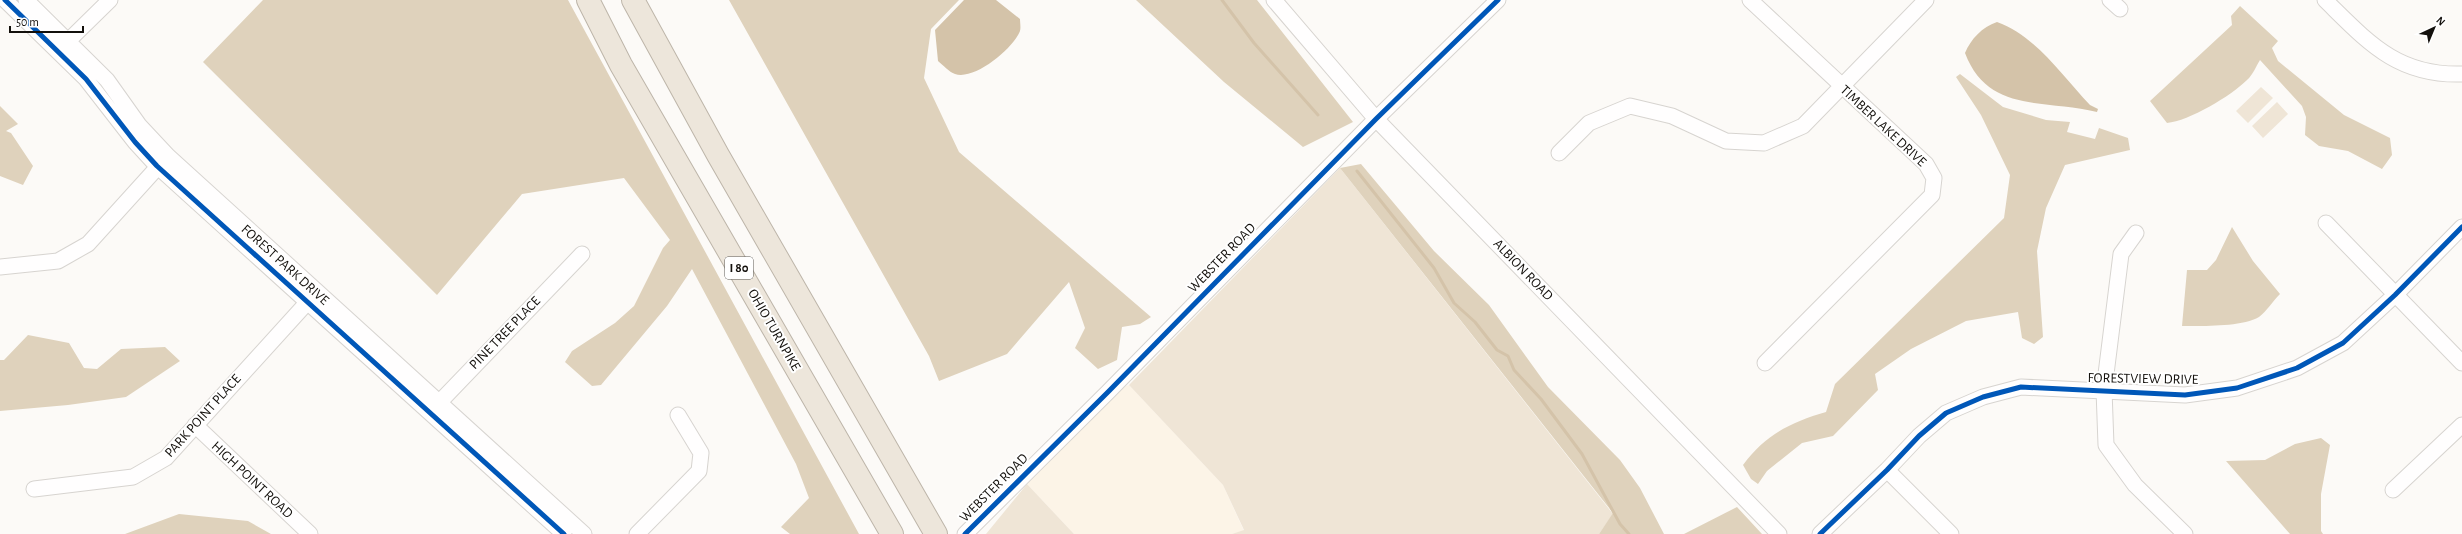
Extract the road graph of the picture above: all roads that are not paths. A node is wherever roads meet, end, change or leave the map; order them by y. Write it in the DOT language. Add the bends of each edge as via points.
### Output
graph roads {
  1 [pos="5,0"];
  2 [pos="26,0"];
  3 [pos="110,0"];
  4 [pos="588,0"];
  5 [pos="633,0"];
  6 [pos="1274,0"];
  7 [pos="1498,0"];
  8 [pos="1750,0"];
  9 [pos="1926,0"];
  10 [pos="2325,0"];
  11 [pos="64,46"];
  12 [pos="2462,74"];
  13 [pos="1842,88"];
  14 [pos="1376,119"];
  15 [pos="1559,153"];
  16 [pos="163,161"];
  17 [pos="2326,223"];
  18 [pos="2462,227"];
  19 [pos="2136,233"];
  20 [pos="582,254"];
  21 [pos="0,268"];
  22 [pos="2395,295"];
  23 [pos="313,296"];
  24 [pos="1765,363"];
  25 [pos="2462,363"];
  26 [pos="2104,390"];
  27 [pos="435,408"];
  28 [pos="678,415"];
  29 [pos="195,425"];
  30 [pos="2462,425"];
  31 [pos="1887,470"];
  32 [pos="34,489"];
  33 [pos="2393,490"];
  34 [pos="968,531"];
  35 [pos="310,534"];
  36 [pos="564,534"];
  37 [pos="584,534"];
  38 [pos="637,534"];
  39 [pos="892,534"];
  40 [pos="936,534"];
  41 [pos="1779,534"];
  42 [pos="1820,534"];
  43 [pos="1951,534"];
  44 [pos="2185,534"];
  1 -- 11 [label="street, FOREST PARK DRIVE"];
  2 -- 11 [label="street, FOREST PARK DRIVE"];
  3 -- 11 [label="street"];
  4 -- 39 [label="highway, OHIO TURNPIKE / I 80" via="621,65"];
  5 -- 40 [label="highway, I 80" via="722,162"];
  6 -- 14 [label="street, ALBION ROAD"];
  7 -- 14 [label="street, WEBSTER ROAD"];
  8 -- 13 [label="street, TIMBER LAKE DRIVE"];
  9 -- 13 [label="street"];
  10 -- 12 [label="street" via="2370,44 2401,63 2424,72"];
  11 -- 16 [label="street, FOREST PARK DRIVE" via="135,142"];
  13 -- 15 [label="street" via="1803,126 1764,143 1726,141 1672,116 1630,106 1589,124"];
  13 -- 24 [label="street, TIMBER LAKE DRIVE" via="1926,164 1934,178 1932,195"];
  14 -- 34 [label="street, WEBSTER ROAD"];
  14 -- 41 [label="street, ALBION ROAD"];
  16 -- 21 [label="street" via="88,244 58,261"];
  16 -- 23 [label="street, FOREST PARK DRIVE"];
  17 -- 22 [label="street"];
  18 -- 22 [label="street, FORESTVIEW DRIVE"];
  19 -- 26 [label="street" via="2121,254"];
  20 -- 27 [label="street, PINE TREE PLACE"];
  22 -- 25 [label="street"];
  22 -- 26 [label="street, FORESTVIEW DRIVE" via="2343,343 2296,368 2237,388 2185,395"];
  23 -- 27 [label="street, FOREST PARK DRIVE"];
  23 -- 29 [label="street, PARK POINT PLACE"];
  26 -- 31 [label="street, FORESTVIEW DRIVE" via="2021,387 1983,397 1946,413 1919,436"];
  26 -- 44 [label="street" via="2106,445 2134,485"];
  27 -- 36 [label="street, FOREST PARK DRIVE"];
  27 -- 37 [label="street, FOREST PARK DRIVE"];
  28 -- 38 [label="street" via="701,453 699,471"];
  29 -- 32 [label="street, PARK POINT PLACE" via="166,458 133,477"];
  29 -- 35 [label="street, HIGH POINT ROAD"];
  30 -- 33 [label="street"];
  31 -- 42 [label="street, FORESTVIEW DRIVE"];
  31 -- 43 [label="street"];
}
